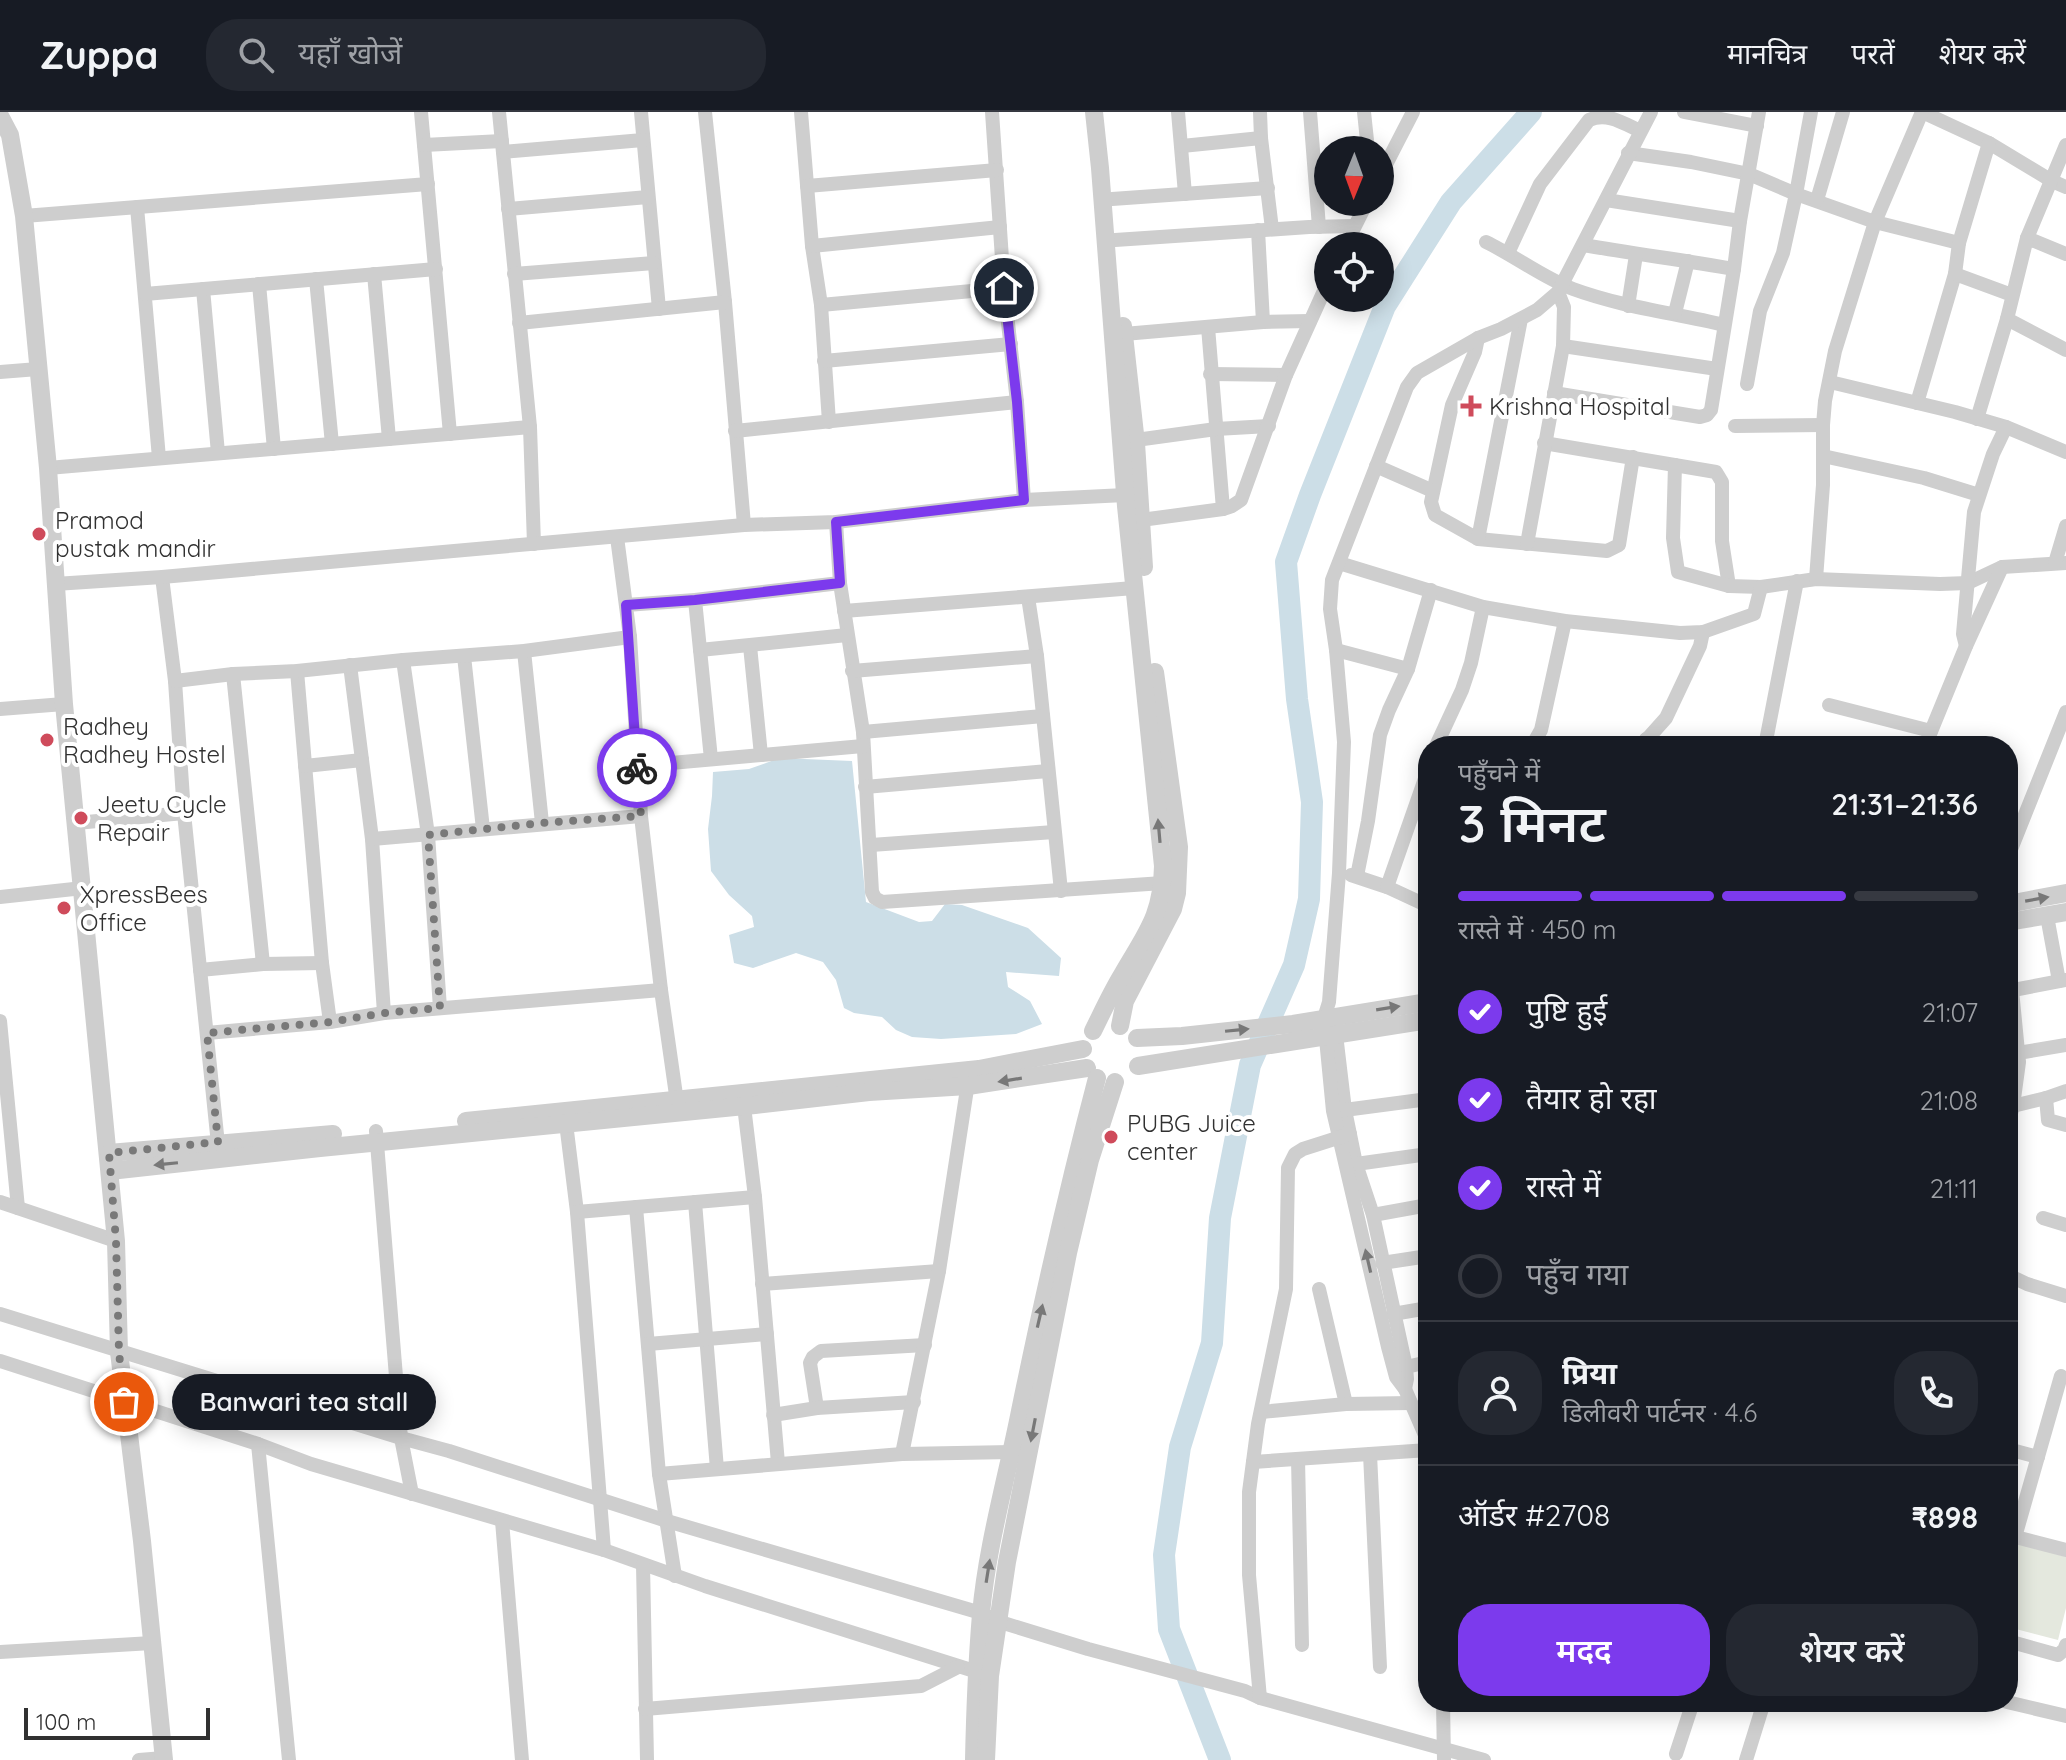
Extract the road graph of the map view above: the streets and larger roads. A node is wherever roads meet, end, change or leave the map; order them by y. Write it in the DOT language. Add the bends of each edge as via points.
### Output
graph roads {
  1 [pos="421,112"];
  2 [pos="499,112"];
  3 [pos="641,112"];
  4 [pos="705,112"];
  5 [pos="801,112"];
  6 [pos="992,112"];
  7 [pos="1094,112"];
  8 [pos="1105,112"];
  9 [pos="1178,112"];
  10 [pos="1260,112"];
  11 [pos="1310,112"];
  12 [pos="1364,112"];
  13 [pos="1413,112"];
  14 [pos="1651,112"];
  15 [pos="1684,112"];
  16 [pos="1811,112"];
  17 [pos="1843,112"];
  18 [pos="1922,112"];
  19 [pos="0,116"];
  20 [pos="1758,119"];
  21 [pos="1640,131"];
  22 [pos="1367,136"];
  23 [pos="1261,138"];
  24 [pos="643,140"];
  25 [pos="1989,143"];
  26 [pos="424,145"];
  27 [pos="2066,145"];
  28 [pos="1182,146"];
  29 [pos="502,147"];
  30 [pos="1394,149"];
  31 [pos="1628,153"];
  32 [pos="997,170"];
  33 [pos="1749,174"];
  34 [pos="428,184"];
  35 [pos="2059,184"];
  36 [pos="807,186"];
  37 [pos="1268,188"];
  38 [pos="1185,194"];
  39 [pos="1796,194"];
  40 [pos="648,197"];
  41 [pos="1112,199"];
  42 [pos="1606,200"];
  43 [pos="1817,200"];
  44 [pos="137,207"];
  45 [pos="508,209"];
  46 [pos="24,216"];
  47 [pos="1359,216"];
  48 [pos="1740,221"];
  49 [pos="1875,222"];
  50 [pos="1354,226"];
  51 [pos="1000,227"];
  52 [pos="1319,227"];
  53 [pos="1265,230"];
  54 [pos="1351,232"];
  55 [pos="2027,238"];
  56 [pos="1115,240"];
  57 [pos="1486,242"];
  58 [pos="1959,243"];
  59 [pos="1584,245"];
  60 [pos="812,246"];
  61 [pos="1508,253"];
  62 [pos="2066,254"];
  63 [pos="1636,255"];
  64 [pos="1688,261"];
  65 [pos="654,263"];
  66 [pos="436,269"];
  67 [pos="1734,269"];
  68 [pos="374,274"];
  69 [pos="514,274"];
  70 [pos="1955,274"];
  71 [pos="316,279"];
  72 [pos="259,284"];
  73 [pos="1004,288"];
  74 [pos="1560,288"];
  75 [pos="203,289"];
  76 [pos="145,294"];
  77 [pos="2012,295"];
  78 [pos="725,302"];
  79 [pos="821,305"];
  80 [pos="1628,306"];
  81 [pos="659,309"];
  82 [pos="1314,312"];
  83 [pos="1675,313"];
  84 [pos="1521,319"];
  85 [pos="2007,319"];
  86 [pos="1310,321"];
  87 [pos="1263,322"];
  88 [pos="519,323"];
  89 [pos="1724,325"];
  90 [pos="1208,327"];
  91 [pos="1124,334"];
  92 [pos="1478,338"];
  93 [pos="1011,344"];
  94 [pos="1563,346"];
  95 [pos="2066,350"];
  96 [pos="824,361"];
  97 [pos="38,369"];
  98 [pos="1717,369"];
  99 [pos="0,372"];
  100 [pos="1210,374"];
  101 [pos="1286,375"];
  102 [pos="1830,382"];
  103 [pos="1747,384"];
  104 [pos="1554,393"];
  105 [pos="1017,402"];
  106 [pos="1917,403"];
  107 [pos="1977,419"];
  108 [pos="829,422"];
  109 [pos="1823,425"];
  110 [pos="1269,426"];
  111 [pos="1735,426"];
  112 [pos="530,427"];
  113 [pos="2006,427"];
  114 [pos="1216,429"];
  115 [pos="735,431"];
  116 [pos="450,434"];
  117 [pos="389,439"];
  118 [pos="1136,440"];
  119 [pos="1544,443"];
  120 [pos="332,444"];
  121 [pos="274,449"];
  122 [pos="2066,452"];
  123 [pos="218,453"];
  124 [pos="1823,456"];
  125 [pos="1633,457"];
  126 [pos="159,458"];
  127 [pos="1675,465"];
  128 [pos="1376,466"];
  129 [pos="48,468"];
  130 [pos="1433,491"];
  131 [pos="1125,495"];
  132 [pos="1979,495"];
  133 [pos="1024,500"];
  134 [pos="1223,509"];
  135 [pos="1141,520"];
  136 [pos="836,522"];
  137 [pos="744,525"];
  138 [pos="2066,526"];
  139 [pos="617,537"];
  140 [pos="1478,539"];
  141 [pos="534,544"];
  142 [pos="1527,544"];
  143 [pos="1339,563"];
  144 [pos="2060,563"];
  145 [pos="2002,567"];
  146 [pos="162,577"];
  147 [pos="1816,579"];
  148 [pos="1797,581"];
  149 [pos="840,583"];
  150 [pos="1968,583"];
  151 [pos="55,584"];
  152 [pos="1729,586"];
  153 [pos="1761,587"];
  154 [pos="1134,588"];
  155 [pos="1431,590"];
  156 [pos="1028,597"];
  157 [pos="695,600"];
  158 [pos="626,605"];
  159 [pos="1483,607"];
  160 [pos="844,611"];
  161 [pos="1565,621"];
  162 [pos="1703,632"];
  163 [pos="847,635"];
  164 [pos="630,637"];
  165 [pos="750,646"];
  166 [pos="1966,646"];
  167 [pos="700,650"];
  168 [pos="1336,650"];
  169 [pos="524,651"];
  170 [pos="464,656"];
  171 [pos="1037,656"];
  172 [pos="403,660"];
  173 [pos="350,665"];
  174 [pos="1408,669"];
  175 [pos="297,671"];
  176 [pos="852,671"];
  177 [pos="233,674"];
  178 [pos="175,681"];
  179 [pos="64,704"];
  180 [pos="1829,705"];
  181 [pos="0,709"];
  182 [pos="2066,712"];
  183 [pos="1043,716"];
  184 [pos="1931,731"];
  185 [pos="1441,736"];
  186 [pos="1538,736"];
  187 [pos="1649,736"];
  188 [pos="1767,736"];
  189 [pos="1929,736"];
  190 [pos="863,739"];
  191 [pos="761,755"];
  192 [pos="711,759"];
  193 [pos="362,760"];
  194 [pos="305,766"];
  195 [pos="637,766"];
  196 [pos="1048,771"];
  197 [pos="865,787"];
  198 [pos="1418,799"];
  199 [pos="184,813"];
  200 [pos="641,816"];
  201 [pos="76,823"];
  202 [pos="542,823"];
  203 [pos="483,829"];
  204 [pos="1054,832"];
  205 [pos="2018,832"];
  206 [pos="428,835"];
  207 [pos="372,839"];
  208 [pos="871,845"];
  209 [pos="1339,873"];
  210 [pos="1357,876"];
  211 [pos="1163,883"];
  212 [pos="1387,887"];
  213 [pos="83,888"];
  214 [pos="1061,891"];
  215 [pos="2066,893"];
  216 [pos="0,897"];
  217 [pos="1418,901"];
  218 [pos="2018,902"];
  219 [pos="2057,914"];
  220 [pos="2018,920"];
  221 [pos="322,963"];
  222 [pos="263,964"];
  223 [pos="200,970"];
  224 [pos="2063,980"];
  225 [pos="2018,988"];
  226 [pos="661,990"];
  227 [pos="1418,1004"];
  228 [pos="440,1008"];
  229 [pos="384,1013"];
  230 [pos="1418,1020"];
  231 [pos="0,1021"];
  232 [pos="330,1022"];
  233 [pos="1330,1022"];
  234 [pos="1120,1026"];
  235 [pos="1093,1031"];
  236 [pos="1295,1032"];
  237 [pos="207,1033"];
  238 [pos="0,1034"];
  239 [pos="1137,1038"];
  240 [pos="2066,1045"];
  241 [pos="1083,1049"];
  242 [pos="2018,1053"];
  243 [pos="1138,1066"];
  244 [pos="1100,1076"];
  245 [pos="968,1078"];
  246 [pos="2066,1091"];
  247 [pos="2046,1098"];
  248 [pos="1418,1100"];
  249 [pos="2018,1105"];
  250 [pos="678,1106"];
  251 [pos="744,1106"];
  252 [pos="1339,1111"];
  253 [pos="566,1123"];
  254 [pos="2066,1125"];
  255 [pos="1344,1136"];
  256 [pos="377,1137"];
  257 [pos="219,1150"];
  258 [pos="6,1155"];
  259 [pos="1418,1155"];
  260 [pos="110,1162"];
  261 [pos="1356,1164"];
  262 [pos="755,1197"];
  263 [pos="0,1202"];
  264 [pos="695,1202"];
  265 [pos="636,1207"];
  266 [pos="1418,1207"];
  267 [pos="18,1208"];
  268 [pos="577,1212"];
  269 [pos="1373,1215"];
  270 [pos="2043,1218"];
  271 [pos="2066,1225"];
  272 [pos="116,1241"];
  273 [pos="1418,1258"];
  274 [pos="1382,1263"];
  275 [pos="939,1271"];
  276 [pos="2018,1280"];
  277 [pos="762,1284"];
  278 [pos="1319,1289"];
  279 [pos="2066,1296"];
  280 [pos="1418,1310"];
  281 [pos="0,1314"];
  282 [pos="1393,1314"];
  283 [pos="767,1334"];
  284 [pos="707,1339"];
  285 [pos="648,1344"];
  286 [pos="925,1345"];
  287 [pos="119,1352"];
  288 [pos="0,1361"];
  289 [pos="1418,1364"];
  290 [pos="1406,1367"];
  291 [pos="2061,1376"];
  292 [pos="1405,1389"];
  293 [pos="124,1402"];
  294 [pos="914,1402"];
  295 [pos="1411,1403"];
  296 [pos="1346,1404"];
  297 [pos="817,1408"];
  298 [pos="1261,1412"];
  299 [pos="773,1415"];
  300 [pos="1418,1419"];
  301 [pos="401,1438"];
  302 [pos="258,1444"];
  303 [pos="1418,1451"];
  304 [pos="1012,1452"];
  305 [pos="2018,1452"];
  306 [pos="902,1454"];
  307 [pos="1370,1454"];
  308 [pos="2038,1457"];
  309 [pos="1298,1459"];
  310 [pos="1253,1462"];
  311 [pos="778,1463"];
  312 [pos="717,1469"];
  313 [pos="659,1474"];
  314 [pos="412,1494"];
  315 [pos="601,1498"];
  316 [pos="2018,1518"];
  317 [pos="502,1521"];
  318 [pos="667,1521"];
  319 [pos="2018,1538"];
  320 [pos="604,1550"];
  321 [pos="2066,1550"];
  322 [pos="643,1565"];
  323 [pos="675,1576"];
  324 [pos="989,1617"];
  325 [pos="152,1643"];
  326 [pos="2018,1644"];
  327 [pos="1302,1645"];
  328 [pos="2066,1645"];
  329 [pos="0,1652"];
  330 [pos="958,1667"];
  331 [pos="1380,1667"];
  332 [pos="983,1674"];
  333 [pos="1260,1698"];
  334 [pos="2018,1705"];
  335 [pos="645,1709"];
  336 [pos="1443,1712"];
  337 [pos="1690,1712"];
  338 [pos="1761,1712"];
  339 [pos="2066,1716"];
  340 [pos="1444,1754"];
  341 [pos="1676,1754"];
  342 [pos="164,1759"];
  343 [pos="139,1760"];
  344 [pos="289,1760"];
  345 [pos="522,1760"];
  346 [pos="647,1760"];
  347 [pos="974,1760"];
  348 [pos="986,1760"];
  349 [pos="1484,1760"];
  350 [pos="1746,1760"];
  1 -- 26 [label="street"];
  2 -- 29 [label="street"];
  3 -- 24 [label="street"];
  4 -- 78 [label="street"];
  5 -- 36 [label="street"];
  6 -- 32 [label="street"];
  7 -- 131 [label="street"];
  8 -- 41 [label="street"];
  9 -- 28 [label="street"];
  10 -- 23 [label="street"];
  11 -- 52 [label="street"];
  12 -- 22 [label="street"];
  13 -- 30 [label="street"];
  14 -- 21 [label="street"];
  15 -- 20 [label="street"];
  16 -- 39 [label="street"];
  17 -- 43 [label="street"];
  18 -- 25 [label="street"];
  18 -- 49 [label="street"];
  19 -- 46 [label="street" via="10,135"];
  20 -- 33 [label="street"];
  21 -- 31 [label="street"];
  21 -- 61 [label="street" via="1607,115 1589,120 1540,184"];
  23 -- 28 [label="street"];
  23 -- 37 [label="street"];
  24 -- 29 [label="street"];
  24 -- 40 [label="street"];
  25 -- 35 [label="street"];
  25 -- 58 [label="street"];
  26 -- 29 [label="street"];
  26 -- 34 [label="street"];
  27 -- 35 [label="street"];
  28 -- 38 [label="street"];
  29 -- 45 [label="street"];
  31 -- 33 [label="street"];
  31 -- 42 [label="street"];
  32 -- 36 [label="street"];
  32 -- 51 [label="street"];
  33 -- 39 [label="street"];
  33 -- 48 [label="street"];
  34 -- 44 [label="street"];
  34 -- 66 [label="street"];
  35 -- 55 [label="street"];
  36 -- 60 [label="street"];
  37 -- 38 [label="street"];
  37 -- 53 [label="street"];
  38 -- 41 [label="street"];
  39 -- 43 [label="street"];
  39 -- 103 [label="street" via="1783,253 1760,311"];
  40 -- 45 [label="street"];
  40 -- 65 [label="street"];
  41 -- 56 [label="street"];
  42 -- 48 [label="street"];
  42 -- 59 [label="street"];
  43 -- 49 [label="street"];
  44 -- 46 [label="street"];
  44 -- 76 [label="street"];
  45 -- 69 [label="street"];
  46 -- 97 [label="street"];
  47 -- 50 [label="street"];
  48 -- 67 [label="street"];
  49 -- 58 [label="street"];
  49 -- 102 [label="street"];
  50 -- 52 [label="street"];
  50 -- 54 [label="street"];
  51 -- 60 [label="street"];
  51 -- 73 [label="street"];
  52 -- 53 [label="street"];
  53 -- 56 [label="street"];
  53 -- 87 [label="street"];
  55 -- 62 [label="street"];
  55 -- 77 [label="street"];
  56 -- 91 [label="street"];
  57 -- 61 [label="street"];
  58 -- 70 [label="street"];
  59 -- 63 [label="street"];
  59 -- 74 [label="street"];
  60 -- 79 [label="street"];
  61 -- 74 [label="street"];
  63 -- 64 [label="street"];
  63 -- 80 [label="street"];
  64 -- 67 [label="street"];
  64 -- 83 [label="street"];
  65 -- 69 [label="street"];
  65 -- 81 [label="street"];
  66 -- 68 [label="street"];
  66 -- 116 [label="street"];
  67 -- 89 [label="street"];
  68 -- 71 [label="street"];
  68 -- 117 [label="street"];
  69 -- 88 [label="street"];
  70 -- 77 [label="street"];
  70 -- 106 [label="street"];
  71 -- 72 [label="street"];
  71 -- 120 [label="street"];
  72 -- 75 [label="street"];
  72 -- 121 [label="street"];
  73 -- 79 [label="street"];
  73 -- 93 [label="street"];
  74 -- 80 [label="street"];
  74 -- 84 [label="street"];
  74 -- 94 [label="street"];
  75 -- 76 [label="street"];
  75 -- 123 [label="street"];
  76 -- 126 [label="street"];
  77 -- 85 [label="street"];
  78 -- 81 [label="street"];
  78 -- 115 [label="street"];
  79 -- 96 [label="street"];
  80 -- 83 [label="street"];
  81 -- 88 [label="street"];
  82 -- 86 [label="street"];
  83 -- 89 [label="street"];
  84 -- 92 [label="street"];
  84 -- 140 [label="street"];
  85 -- 95 [label="street"];
  85 -- 107 [label="street"];
  86 -- 87 [label="street"];
  86 -- 101 [label="street"];
  87 -- 90 [label="street"];
  88 -- 112 [label="street"];
  89 -- 98 [label="street"];
  90 -- 91 [label="street"];
  90 -- 100 [label="street"];
  91 -- 118 [label="street"];
  92 -- 128 [label="street" via="1417,373"];
  92 -- 130 [label="street" via="1452,405"];
  93 -- 96 [label="street"];
  93 -- 105 [label="street"];
  94 -- 98 [label="street"];
  94 -- 104 [label="street"];
  96 -- 108 [label="street"];
  97 -- 99 [label="street"];
  97 -- 129 [label="street"];
  98 -- 104 [label="street" via="1711,410 1700,417"];
  100 -- 101 [label="street"];
  100 -- 114 [label="street"];
  101 -- 110 [label="street"];
  102 -- 106 [label="street"];
  102 -- 109 [label="street"];
  104 -- 119 [label="street"];
  105 -- 108 [label="street"];
  105 -- 133 [label="street"];
  106 -- 107 [label="street"];
  107 -- 113 [label="street"];
  108 -- 115 [label="street"];
  109 -- 111 [label="street"];
  109 -- 124 [label="street"];
  110 -- 114 [label="street"];
  110 -- 134 [label="street" via="1241,500"];
  112 -- 116 [label="street"];
  112 -- 141 [label="street"];
  113 -- 122 [label="street"];
  113 -- 132 [label="street"];
  114 -- 118 [label="street"];
  114 -- 134 [label="street"];
  115 -- 137 [label="street"];
  116 -- 117 [label="street"];
  117 -- 120 [label="street"];
  118 -- 135 [label="street"];
  119 -- 125 [label="street"];
  119 -- 142 [label="street"];
  120 -- 121 [label="street"];
  121 -- 123 [label="street"];
  123 -- 126 [label="street"];
  124 -- 132 [label="street"];
  124 -- 147 [label="street"];
  125 -- 127 [label="street"];
  125 -- 142 [label="street" via="1619,545 1607,551"];
  126 -- 129 [label="street"];
  127 -- 152 [label="street" via="1720,477"];
  127 -- 152 [label="street" via="1673,538 1678,572"];
  128 -- 130 [label="street"];
  128 -- 143 [label="street"];
  129 -- 151 [label="street"];
  130 -- 140 [label="street" via="1435,515"];
  131 -- 133 [label="street"];
  131 -- 154 [label="street"];
  132 -- 150 [label="street"];
  133 -- 136 [label="street"];
  134 -- 135 [label="street"];
  135 -- 234 [label="street" via="1179,869 1173,909 1125,1001"];
  136 -- 137 [label="street"];
  136 -- 149 [label="street"];
  137 -- 139 [label="street"];
  138 -- 144 [label="street"];
  139 -- 141 [label="street"];
  139 -- 158 [label="street"];
  140 -- 142 [label="street"];
  141 -- 146 [label="street"];
  143 -- 155 [label="street"];
  143 -- 168 [label="street" via="1330,609"];
  144 -- 145 [label="street"];
  145 -- 150 [label="street"];
  145 -- 166 [label="street"];
  146 -- 151 [label="street"];
  146 -- 178 [label="street"];
  147 -- 148 [label="street"];
  147 -- 150 [label="street"];
  148 -- 153 [label="street"];
  148 -- 188 [label="street"];
  149 -- 157 [label="street"];
  149 -- 160 [label="street"];
  150 -- 166 [label="street"];
  151 -- 179 [label="street"];
  152 -- 153 [label="street"];
  153 -- 162 [label="street" via="1754,614"];
  154 -- 156 [label="street"];
  211 -- 154 [label="street, one-way"];
  155 -- 159 [label="street"];
  155 -- 174 [label="street"];
  156 -- 160 [label="street"];
  156 -- 171 [label="street"];
  157 -- 158 [label="street"];
  157 -- 167 [label="street"];
  158 -- 164 [label="street"];
  159 -- 161 [label="street"];
  159 -- 185 [label="street" via="1471,663"];
  160 -- 163 [label="street"];
  161 -- 162 [label="street"];
  161 -- 186 [label="street"];
  162 -- 187 [label="street" via="1666,718"];
  163 -- 165 [label="street"];
  163 -- 176 [label="street"];
  164 -- 169 [label="street"];
  164 -- 195 [label="street"];
  165 -- 167 [label="street"];
  165 -- 191 [label="street"];
  166 -- 184 [label="street"];
  167 -- 192 [label="street"];
  168 -- 174 [label="street"];
  168 -- 209 [label="street" via="1344,742"];
  169 -- 170 [label="street"];
  169 -- 202 [label="street"];
  170 -- 172 [label="street"];
  170 -- 203 [label="street"];
  171 -- 176 [label="street"];
  171 -- 183 [label="street"];
  172 -- 173 [label="street"];
  172 -- 206 [label="street"];
  173 -- 175 [label="street"];
  173 -- 193 [label="street"];
  174 -- 210 [label="street" via="1380,735"];
  175 -- 177 [label="street"];
  175 -- 194 [label="street"];
  176 -- 190 [label="street"];
  177 -- 178 [label="street"];
  177 -- 222 [label="street"];
  178 -- 199 [label="street"];
  179 -- 181 [label="street"];
  179 -- 201 [label="street"];
  180 -- 184 [label="street"];
  182 -- 205 [label="street"];
  183 -- 190 [label="street"];
  183 -- 196 [label="street"];
  184 -- 189 [label="street"];
  190 -- 191 [label="street"];
  190 -- 197 [label="street"];
  191 -- 192 [label="street"];
  192 -- 195 [label="street"];
  193 -- 194 [label="street"];
  193 -- 207 [label="street"];
  194 -- 221 [label="street"];
  195 -- 200 [label="street"];
  196 -- 197 [label="street"];
  196 -- 204 [label="street"];
  197 -- 208 [label="street"];
  198 -- 212 [label="street"];
  199 -- 201 [label="street"];
  199 -- 223 [label="street"];
  200 -- 202 [label="street"];
  200 -- 226 [label="street"];
  201 -- 213 [label="street"];
  202 -- 203 [label="street"];
  203 -- 206 [label="street"];
  204 -- 208 [label="street"];
  204 -- 214 [label="street"];
  206 -- 207 [label="street"];
  206 -- 228 [label="street"];
  207 -- 229 [label="street"];
  208 -- 214 [label="street" via="872,892 882,902"];
  209 -- 210 [label="street"];
  209 -- 233 [label="street"];
  210 -- 212 [label="street"];
  211 -- 214 [label="street"];
  211 -- 235 [label="street" via="1147,936"];
  212 -- 217 [label="street"];
  213 -- 216 [label="street"];
  213 -- 260 [label="street"];
  218 -- 215 [label="street, one-way"];
  219 -- 220 [label="street"];
  219 -- 224 [label="street"];
  221 -- 222 [label="street"];
  221 -- 232 [label="street"];
  222 -- 223 [label="street"];
  223 -- 237 [label="street"];
  224 -- 225 [label="street"];
  226 -- 228 [label="street"];
  226 -- 250 [label="street"];
  233 -- 227 [label="street, one-way"];
  228 -- 229 [label="street"];
  229 -- 232 [label="street"];
  230 -- 233 [label="street"];
  231 -- 238 [label="street"];
  232 -- 237 [label="street"];
  233 -- 236 [label="street"];
  233 -- 252 [label="street"];
  234 -- 235 [label="street"];
  234 -- 239 [label="street"];
  235 -- 241 [label="street"];
  239 -- 236 [label="street, one-way"];
  236 -- 243 [label="street"];
  237 -- 257 [label="street"];
  238 -- 258 [label="street"];
  239 -- 243 [label="street"];
  240 -- 242 [label="street"];
  241 -- 244 [label="street" via="1084,1059"];
  241 -- 245 [label="street"];
  243 -- 244 [label="street" via="1129,1077"];
  244 -- 245 [label="street, one-way"];
  304 -- 244 [label="street, one-way" via="1069,1184"];
  244 -- 324 [label="street, one-way" via="1090,1160 1007,1562"];
  245 -- 250 [label="street"];
  245 -- 251 [label="street"];
  245 -- 275 [label="street"];
  246 -- 247 [label="street"];
  247 -- 249 [label="street"];
  247 -- 254 [label="street" via="2048,1120"];
  248 -- 252 [label="street"];
  250 -- 251 [label="street"];
  250 -- 253 [label="street"];
  250 -- 256 [label="street"];
  251 -- 262 [label="street"];
  252 -- 255 [label="street"];
  253 -- 256 [label="street"];
  253 -- 268 [label="street"];
  255 -- 261 [label="street"];
  292 -- 255 [label="street, one-way" via="1388,1347"];
  255 -- 298 [label="street" via="1303,1149 1288,1168 1286,1289"];
  256 -- 257 [label="street"];
  256 -- 301 [label="street"];
  257 -- 260 [label="street"];
  258 -- 267 [label="street"];
  259 -- 261 [label="street"];
  260 -- 272 [label="street"];
  261 -- 269 [label="street"];
  262 -- 264 [label="street"];
  262 -- 277 [label="street"];
  263 -- 267 [label="street"];
  264 -- 265 [label="street"];
  264 -- 284 [label="street"];
  265 -- 268 [label="street"];
  265 -- 285 [label="street"];
  266 -- 269 [label="street"];
  267 -- 272 [label="street"];
  268 -- 315 [label="street"];
  269 -- 274 [label="street"];
  270 -- 271 [label="street"];
  272 -- 287 [label="street"];
  273 -- 274 [label="street"];
  274 -- 282 [label="street"];
  275 -- 277 [label="street"];
  275 -- 286 [label="street"];
  276 -- 279 [label="street"];
  277 -- 283 [label="street"];
  278 -- 296 [label="street"];
  280 -- 282 [label="street"];
  281 -- 287 [label="street"];
  282 -- 290 [label="street"];
  283 -- 284 [label="street"];
  283 -- 299 [label="street"];
  284 -- 285 [label="street"];
  284 -- 312 [label="street"];
  285 -- 313 [label="street"];
  286 -- 294 [label="street"];
  286 -- 297 [label="street" via="821,1351 810,1363"];
  287 -- 293 [label="street"];
  287 -- 301 [label="street"];
  288 -- 293 [label="street"];
  289 -- 290 [label="street"];
  290 -- 292 [label="street"];
  291 -- 308 [label="street"];
  292 -- 295 [label="street"];
  293 -- 302 [label="street"];
  293 -- 325 [label="street"];
  294 -- 297 [label="street"];
  294 -- 306 [label="street"];
  295 -- 296 [label="street"];
  295 -- 300 [label="street"];
  296 -- 298 [label="street"];
  297 -- 299 [label="street"];
  298 -- 310 [label="street"];
  299 -- 311 [label="street"];
  301 -- 314 [label="street"];
  301 -- 315 [label="street"];
  302 -- 314 [label="street"];
  302 -- 344 [label="street"];
  303 -- 307 [label="street"];
  304 -- 306 [label="street"];
  324 -- 304 [label="street, one-way" via="988,1564"];
  305 -- 308 [label="street"];
  306 -- 311 [label="street"];
  307 -- 309 [label="street"];
  307 -- 331 [label="street"];
  308 -- 316 [label="street"];
  309 -- 310 [label="street"];
  309 -- 327 [label="street"];
  310 -- 333 [label="street" via="1249,1575"];
  311 -- 312 [label="street"];
  312 -- 313 [label="street"];
  313 -- 318 [label="street"];
  314 -- 317 [label="street"];
  315 -- 318 [label="street"];
  315 -- 320 [label="street"];
  317 -- 320 [label="street"];
  317 -- 345 [label="street"];
  318 -- 323 [label="street"];
  318 -- 324 [label="street"];
  319 -- 321 [label="street"];
  320 -- 322 [label="street"];
  322 -- 323 [label="street"];
  322 -- 335 [label="street"];
  323 -- 330 [label="street"];
  324 -- 332 [label="street"];
  324 -- 333 [label="street"];
  325 -- 329 [label="street"];
  325 -- 342 [label="street"];
  326 -- 328 [label="street" via="2058,1655"];
  330 -- 332 [label="street"];
  330 -- 335 [label="street" via="921,1686"];
  332 -- 347 [label="street"];
  332 -- 348 [label="street"];
  333 -- 340 [label="street"];
  334 -- 339 [label="street"];
  335 -- 346 [label="street"];
  336 -- 340 [label="street"];
  337 -- 341 [label="street"];
  338 -- 350 [label="street"];
  340 -- 349 [label="street"];
  342 -- 343 [label="street"];
}
